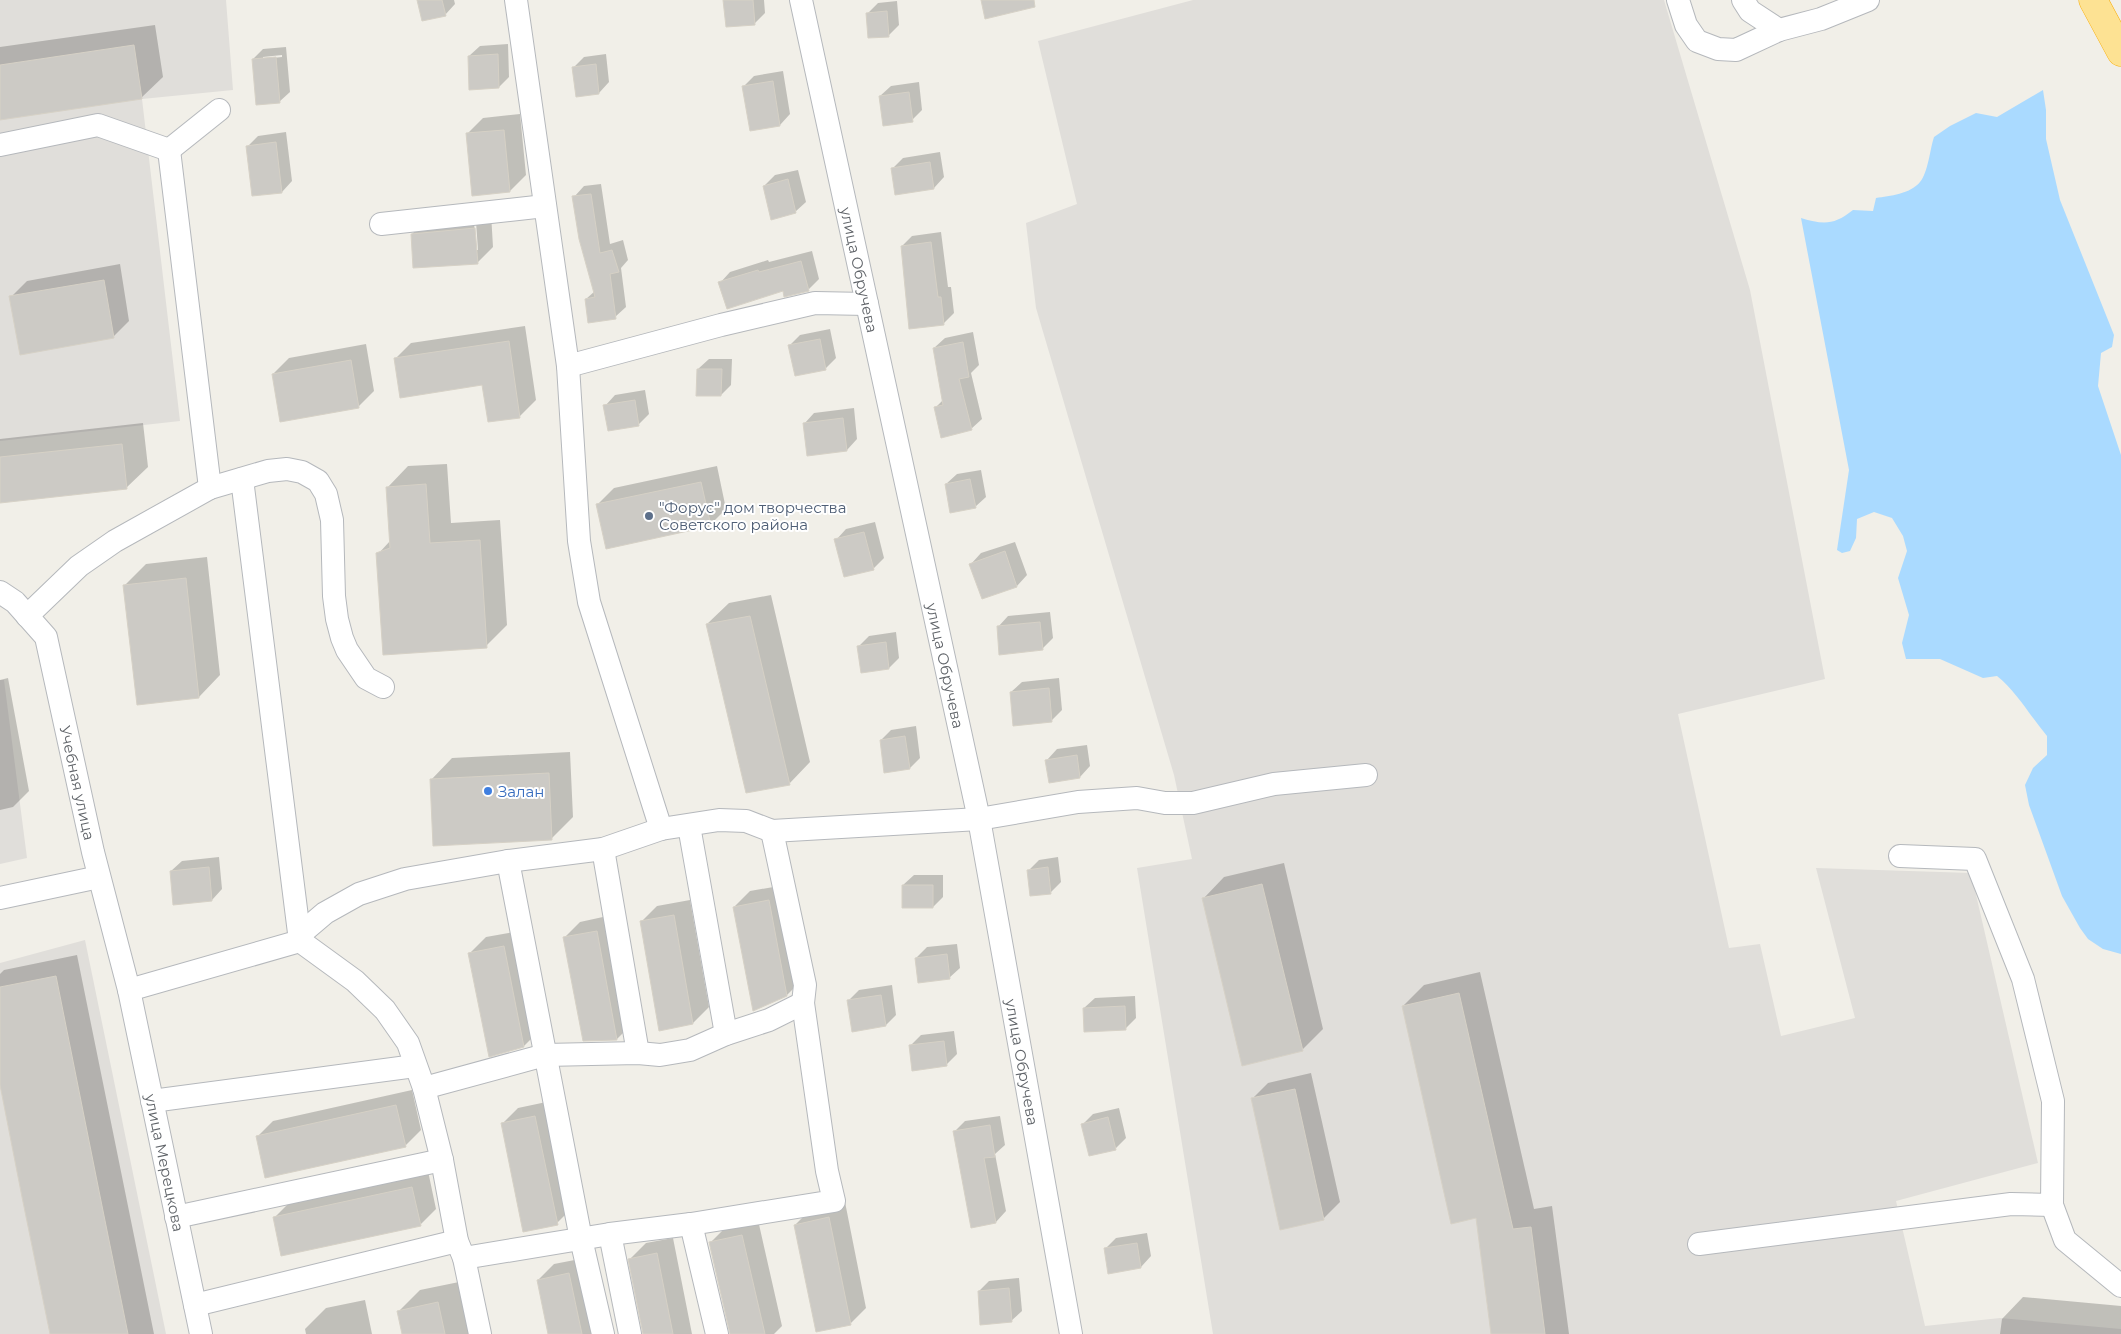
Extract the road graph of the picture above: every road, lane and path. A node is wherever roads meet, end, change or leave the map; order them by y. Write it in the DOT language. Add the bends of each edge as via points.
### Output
graph roads {
  1 [pos="516,0"];
  2 [pos="801,0"];
  3 [pos="1678,0"];
  4 [pos="1743,0"];
  5 [pos="1868,0"];
  6 [pos="2093,0"];
  7 [pos="1779,30"];
  8 [pos="2121,52"];
  9 [pos="219,110"];
  10 [pos="0,145"];
  11 [pos="169,150"];
  12 [pos="545,206"];
  13 [pos="381,224"];
  14 [pos="867,304"];
  15 [pos="568,366"];
  16 [pos="242,479"];
  17 [pos="210,488"];
  18 [pos="0,592"];
  19 [pos="28,616"];
  20 [pos="383,687"];
  21 [pos="1366,775"];
  22 [pos="980,819"];
  23 [pos="688,826"];
  24 [pos="661,829"];
  25 [pos="772,832"];
  26 [pos="603,849"];
  27 [pos="1900,856"];
  28 [pos="508,861"];
  29 [pos="99,877"];
  30 [pos="0,898"];
  31 [pos="300,940"];
  32 [pos="129,990"];
  33 [pos="803,1003"];
  34 [pos="726,1034"];
  35 [pos="638,1053"];
  36 [pos="545,1056"];
  37 [pos="415,1066"];
  38 [pos="424,1088"];
  39 [pos="152,1101"];
  40 [pos="442,1160"];
  41 [pos="2052,1205"];
  42 [pos="176,1217"];
  43 [pos="691,1224"];
  44 [pos="610,1234"];
  45 [pos="581,1239"];
  46 [pos="1699,1244"];
  47 [pos="461,1249"];
  48 [pos="2121,1286"];
  49 [pos="195,1305"];
  50 [pos="201,1334"];
  51 [pos="480,1334"];
  52 [pos="603,1334"];
  53 [pos="630,1334"];
  54 [pos="717,1334"];
  55 [pos="1071,1334"];
  1 -- 12 [label="street"];
  2 -- 14 [label="street, улица Обручева"];
  3 -- 7 [label="street" via="1686,25 1697,41 1718,49 1736,50"];
  4 -- 7 [label="street" via="1750,11"];
  5 -- 7 [label="street" via="1822,19"];
  6 -- 8 [label="highway"];
  9 -- 11 [label="street"];
  10 -- 11 [label="street" via="98,125"];
  11 -- 17 [label="street"];
  12 -- 13 [label="street"];
  12 -- 15 [label="street"];
  14 -- 15 [label="street" via="815,303"];
  14 -- 22 [label="street, улица Обручева"];
  15 -- 24 [label="street" via="579,540 589,602"];
  16 -- 17 [label="street"];
  16 -- 20 [label="street" via="287,469 302,472 318,481 326,494 332,520 332,574 342,638 366,678"];
  16 -- 31 [label="street"];
  17 -- 19 [label="street" via="115,541 79,566"];
  18 -- 19 [label="street, Учебная улица"];
  19 -- 29 [label="street, Учебная улица" via="46,637"];
  21 -- 22 [label="street" via="1274,784 1193,803 1136,798 1078,802"];
  22 -- 25 [label="street"];
  22 -- 55 [label="street, улица Обручева"];
  23 -- 24 [label="street"];
  23 -- 25 [label="street" via="719,820 746,821"];
  23 -- 34 [label="street"];
  24 -- 26 [label="street"];
  25 -- 33 [label="street" via="805,985"];
  26 -- 28 [label="street"];
  26 -- 35 [label="street"];
  27 -- 41 [label="street" via="1975,859 2023,979 2054,1101"];
  28 -- 31 [label="street" via="405,878 359,894 325,913 305,930"];
  28 -- 36 [label="street"];
  29 -- 30 [label="street"];
  29 -- 32 [label="street, Учебная улица"];
  31 -- 32 [label="street"];
  31 -- 37 [label="street" via="354,981 385,1010 408,1043"];
  32 -- 39 [label="street, улица Мерецкова"];
  33 -- 34 [label="street" via="769,1020"];
  33 -- 43 [label="street" via="826,1171 834,1201"];
  34 -- 35 [label="street" via="690,1050 660,1056"];
  35 -- 36 [label="street"];
  36 -- 38 [label="street"];
  36 -- 45 [label="street"];
  37 -- 38 [label="street"];
  37 -- 39 [label="street"];
  38 -- 40 [label="street"];
  39 -- 42 [label="street, улица Мерецкова"];
  40 -- 42 [label="street"];
  40 -- 47 [label="street"];
  41 -- 46 [label="street" via="2011,1204"];
  41 -- 48 [label="street" via="2065,1240"];
  42 -- 49 [label="street, улица Мерецкова"];
  43 -- 44 [label="street"];
  43 -- 54 [label="street"];
  44 -- 45 [label="street"];
  44 -- 53 [label="street"];
  45 -- 47 [label="street"];
  45 -- 52 [label="street"];
  47 -- 49 [label="street"];
  47 -- 51 [label="street"];
  49 -- 50 [label="street, улица Мерецкова"];
}
